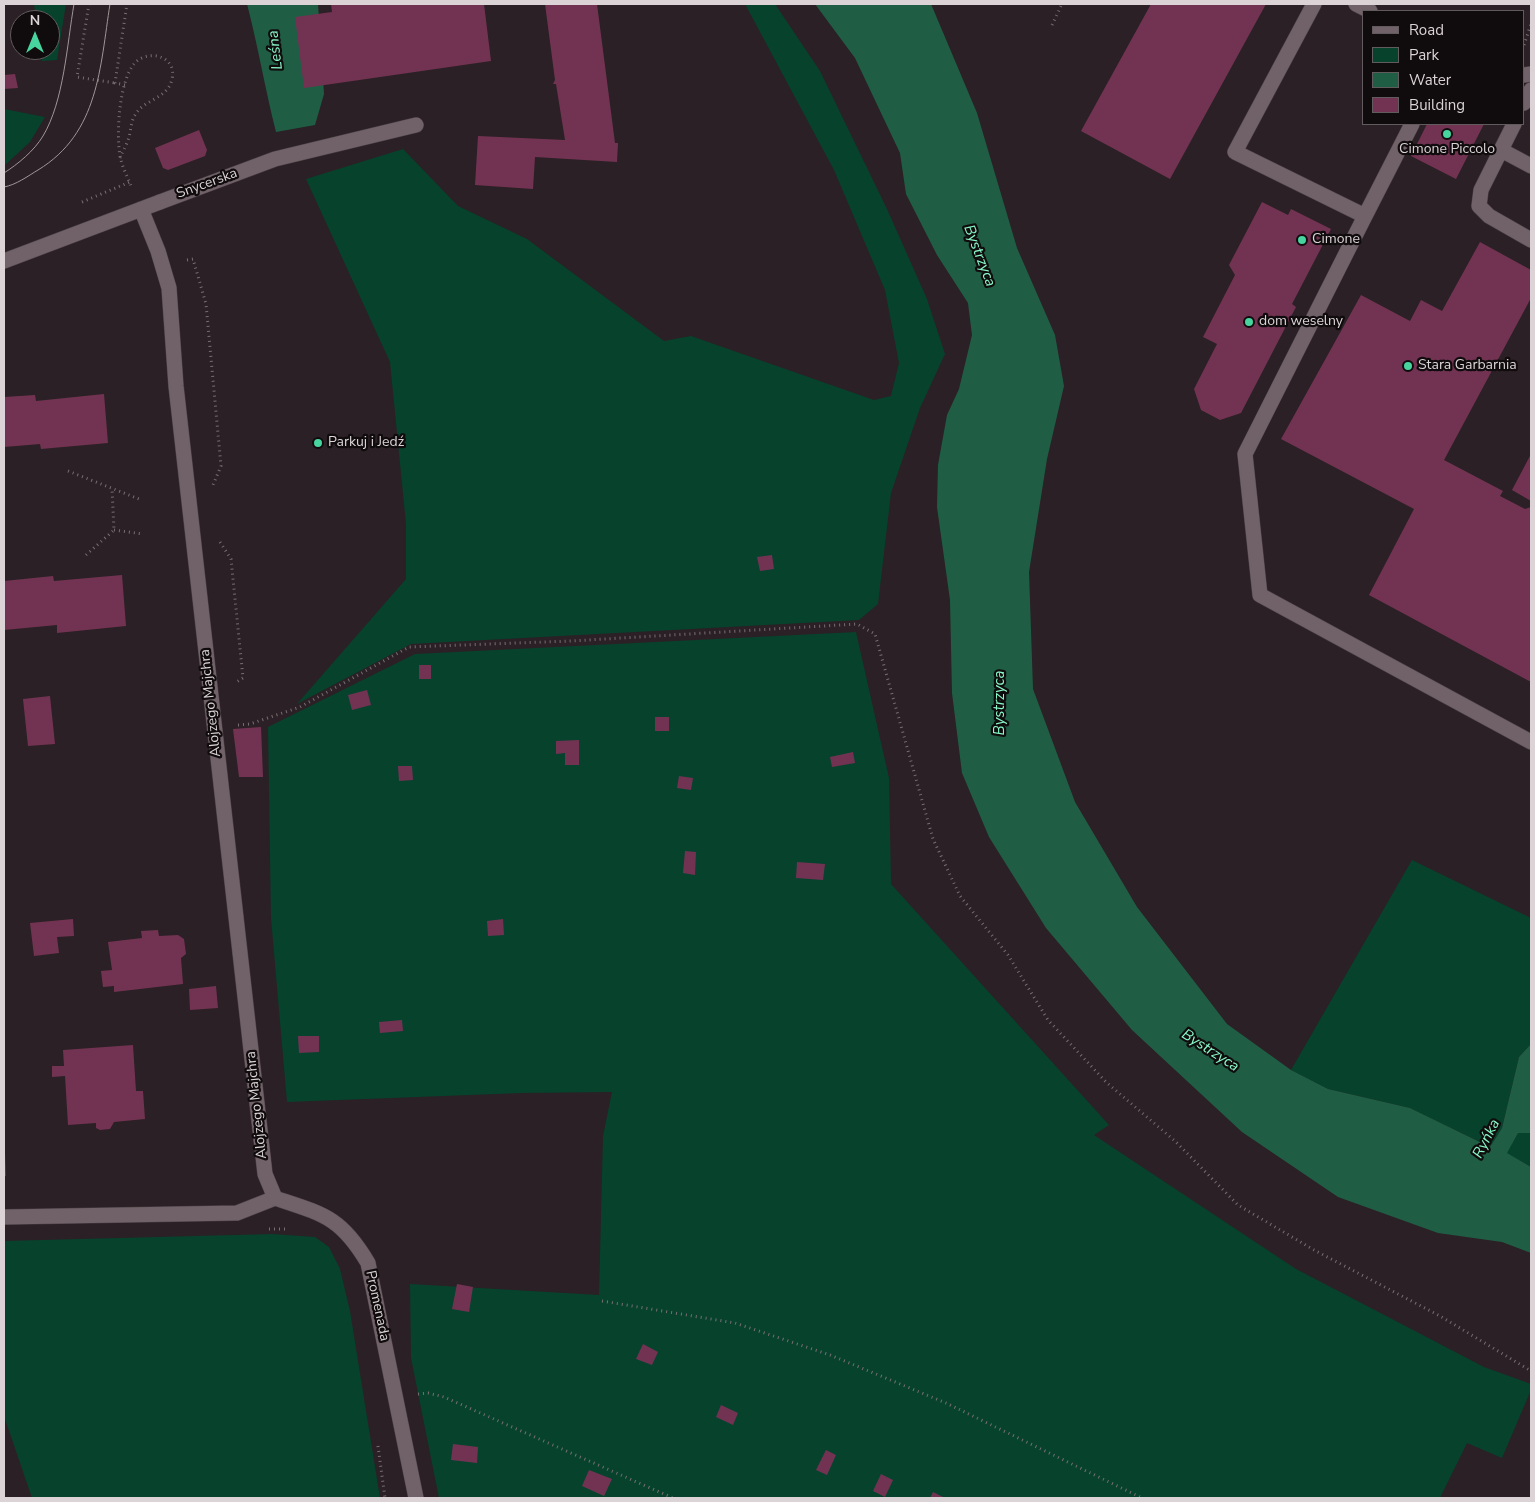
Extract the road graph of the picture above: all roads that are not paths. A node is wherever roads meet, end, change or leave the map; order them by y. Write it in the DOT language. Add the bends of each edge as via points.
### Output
graph roads {
  1 [pos="1314,4"];
  2 [pos="1356,4"];
  3 [pos="1368,10"];
  4 [pos="1531,90"];
  5 [pos="1525,101"];
  6 [pos="416,125"];
  7 [pos="1411,125"];
  8 [pos="1514,125"];
  9 [pos="1501,150"];
  10 [pos="1531,166"];
  11 [pos="141,209"];
  12 [pos="1365,216"];
  13 [pos="1531,240"];
  14 [pos="4,261"];
  15 [pos="1531,742"];
  16 [pos="275,1198"];
  17 [pos="4,1217"];
  18 [pos="416,1498"];
  1 -- 12 [label="street" via="1235,152"];
  2 -- 3 [label="street"];
  4 -- 5 [label="street"];
  6 -- 11 [label="street, Snycerska" via="275,159"];
  7 -- 12 [label="street"];
  8 -- 9 [label="street"];
  9 -- 10 [label="street"];
  9 -- 13 [label="street" via="1481,190 1480,206 1489,216"];
  11 -- 14 [label="street, Snycerska"];
  11 -- 16 [label="street, Alojzego Majchra" via="169,288 176,386 264,1174"];
  12 -- 15 [label="street" via="1246,454 1260,595"];
  16 -- 17 [label="street" via="237,1213"];
  16 -- 18 [label="street, Promenada" via="325,1215 355,1240 368,1263"];
}
